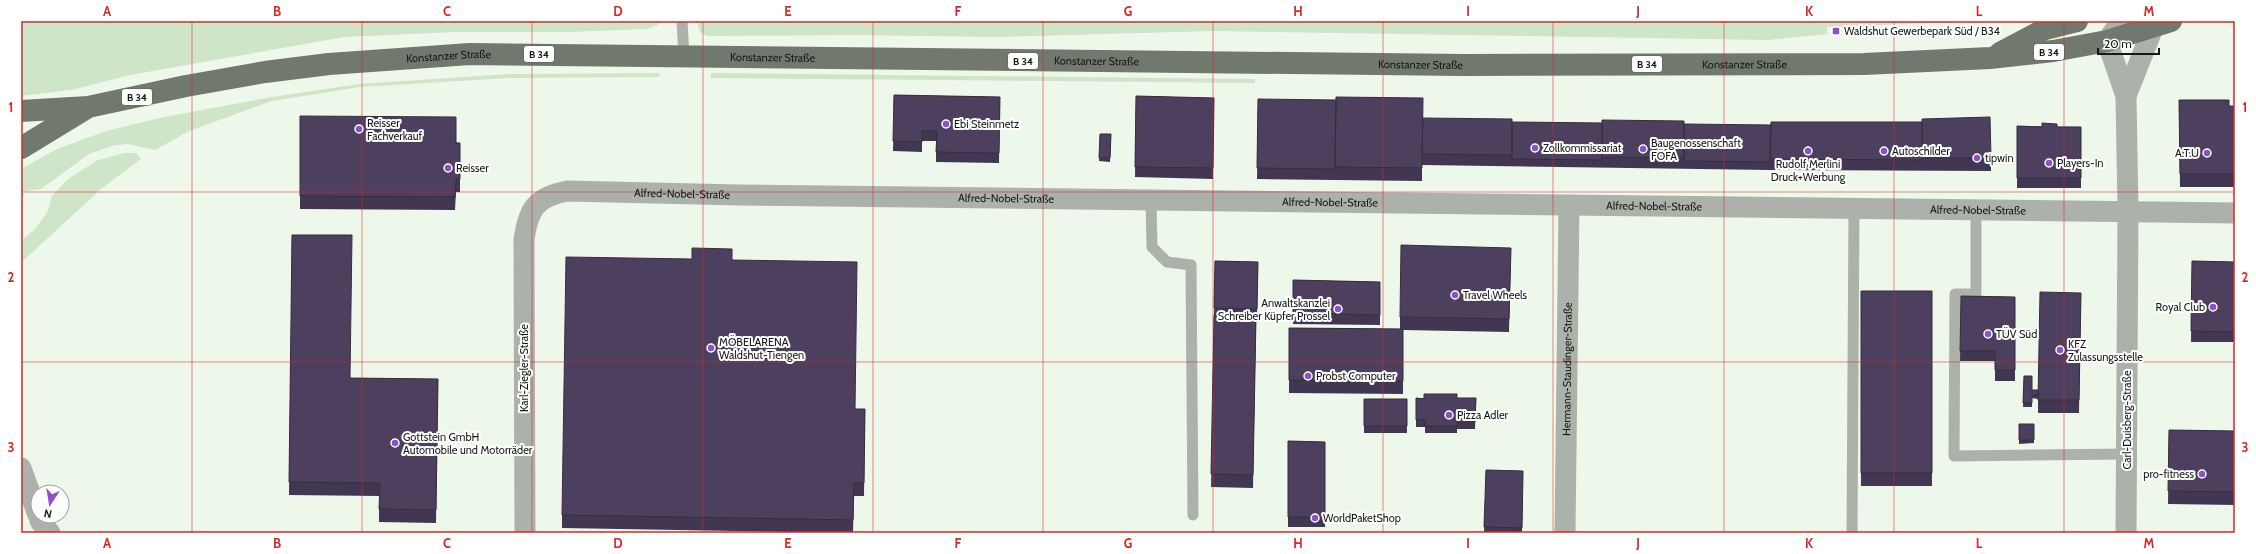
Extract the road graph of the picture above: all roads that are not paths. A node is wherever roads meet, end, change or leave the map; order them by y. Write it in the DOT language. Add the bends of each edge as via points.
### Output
graph roads {
  1 [pos="682,21"];
  2 [pos="2077,21"];
  3 [pos="2121,21"];
  4 [pos="2162,24"];
  5 [pos="2107,41"];
  6 [pos="684,57"];
  7 [pos="1990,58"];
  8 [pos="2126,96"];
  9 [pos="88,108"];
  10 [pos="21,111"];
  11 [pos="21,148"];
  12 [pos="1151,200"];
  13 [pos="535,205"];
  14 [pos="1569,205"];
  15 [pos="1854,207"];
  16 [pos="1976,209"];
  17 [pos="2128,211"];
  18 [pos="2235,212"];
  19 [pos="2127,454"];
  20 [pos="21,468"];
  21 [pos="30,492"];
  22 [pos="1193,515"];
  23 [pos="525,533"];
  24 [pos="1565,533"];
  25 [pos="1852,533"];
  26 [pos="2126,533"];
  1 -- 6 [label="lane"];
  2 -- 7 [label="main road, Konstanzer Straße / B 34" via="2045,29"];
  3 -- 5 [label="street"];
  4 -- 5 [label="main road, Konstanzer Straße / B 34"];
  4 -- 8 [label="street, Carl-Duisberg-Straße"];
  5 -- 7 [label="main road, Konstanzer Straße / B 34"];
  5 -- 8 [label="street, Carl-Duisberg-Straße"];
  6 -- 7 [label="main road, Konstanzer Straße / B 34" via="1462,65 1864,64"];
  6 -- 9 [label="main road, Konstanzer Straße / B 34" via="470,54 329,64 186,86"];
  8 -- 17 [label="street, Carl-Duisberg-Straße"];
  9 -- 10 [label="main road, Konstanzer Straße / B 34"];
  9 -- 11 [label="main road, Konstanzer Straße / B 34"];
  12 -- 13 [label="street, Alfred-Nobel-Straße" via="567,192 549,194"];
  12 -- 14 [label="street, Alfred-Nobel-Straße"];
  12 -- 22 [label="lane" via="1152,247 1167,262 1191,265"];
  13 -- 23 [label="street, Karl-Ziegler-Straße" via="526,221 524,240"];
  14 -- 15 [label="street, Alfred-Nobel-Straße"];
  14 -- 24 [label="street, Hermann-Staudinger-Straße"];
  15 -- 16 [label="street, Alfred-Nobel-Straße"];
  15 -- 25 [label="lane"];
  16 -- 17 [label="street, Alfred-Nobel-Straße"];
  16 -- 19 [label="lane" via="1976,294 1955,294 1954,456"];
  17 -- 18 [label="street"];
  17 -- 19 [label="street, Carl-Duisberg-Straße"];
  19 -- 26 [label="street, Carl-Duisberg-Straße"];
  20 -- 21 [label="street"];
}
